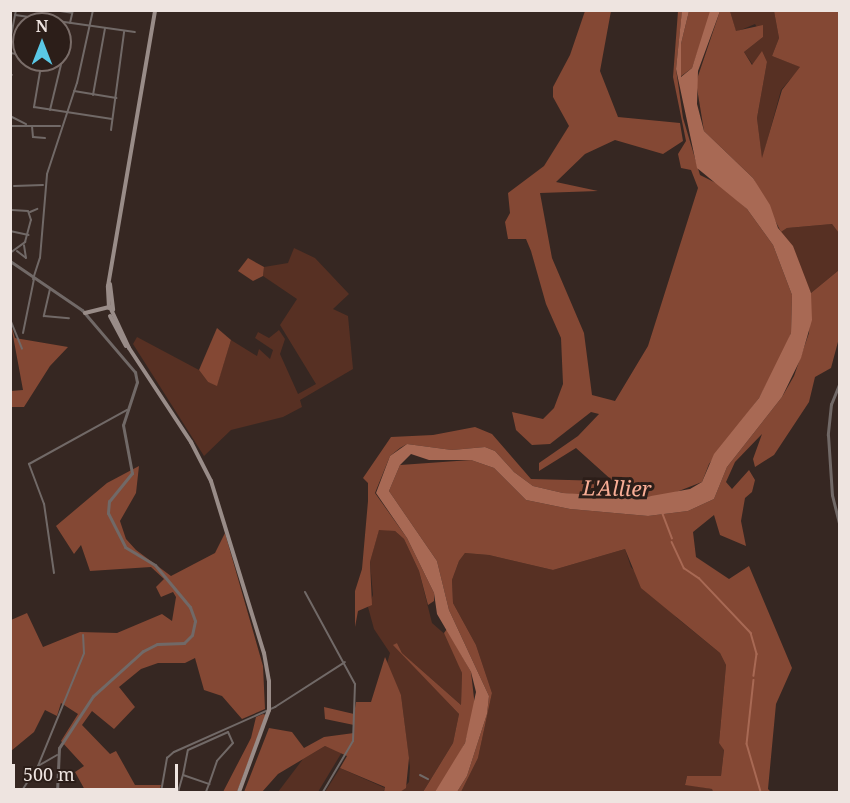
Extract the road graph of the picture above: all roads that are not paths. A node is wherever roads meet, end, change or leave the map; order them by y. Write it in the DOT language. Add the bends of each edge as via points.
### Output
graph roads {
  1 [pos="54,10"];
  2 [pos="93,10"];
  3 [pos="155,10"];
  4 [pos="72,12"];
  5 [pos="72,23"];
  6 [pos="89,26"];
  7 [pos="105,28"];
  8 [pos="123,32"];
  9 [pos="135,32"];
  10 [pos="39,72"];
  11 [pos="59,72"];
  12 [pos="74,91"];
  13 [pos="93,95"];
  14 [pos="117,98"];
  15 [pos="50,110"];
  16 [pos="66,112"];
  17 [pos="12,117"];
  18 [pos="112,119"];
  19 [pos="19,124"];
  20 [pos="12,126"];
  21 [pos="30,126"];
  22 [pos="60,126"];
  23 [pos="111,130"];
  24 [pos="45,138"];
  25 [pos="45,185"];
  26 [pos="14,186"];
  27 [pos="37,209"];
  28 [pos="12,210"];
  29 [pos="30,212"];
  30 [pos="10,231"];
  31 [pos="29,235"];
  32 [pos="24,245"];
  33 [pos="17,251"];
  34 [pos="10,253"];
  35 [pos="10,261"];
  36 [pos="34,279"];
  37 [pos="50,289"];
  38 [pos="110,307"];
  39 [pos="85,313"];
  40 [pos="69,318"];
  41 [pos="10,319"];
  42 [pos="23,333"];
  43 [pos="129,348"];
  44 [pos="22,349"];
  45 [pos="840,382"];
  46 [pos="127,410"];
  47 [pos="840,528"];
  48 [pos="54,573"];
  49 [pos="305,592"];
  50 [pos="83,634"];
  51 [pos="345,662"];
  52 [pos="269,710"];
  53 [pos="57,755"];
  54 [pos="38,766"];
  55 [pos="420,774"];
  56 [pos="183,775"];
  57 [pos="428,779"];
  58 [pos="209,783"];
  59 [pos="21,792"];
  60 [pos="57,792"];
  61 [pos="161,792"];
  62 [pos="178,792"];
  63 [pos="206,792"];
  64 [pos="239,792"];
  65 [pos="323,792"];
  1 -- 4 [label="street"];
  2 -- 6 [label="street"];
  3 -- 38 [label="main road" via="110,280"];
  5 -- 6 [label="street"];
  6 -- 7 [label="street"];
  6 -- 12 [label="street"];
  7 -- 8 [label="street"];
  7 -- 13 [label="street"];
  8 -- 9 [label="street"];
  8 -- 14 [label="street"];
  10 -- 15 [label="street" via="33,103"];
  11 -- 15 [label="street"];
  12 -- 13 [label="street"];
  12 -- 16 [label="street"];
  13 -- 14 [label="street"];
  14 -- 18 [label="street"];
  15 -- 16 [label="street"];
  16 -- 18 [label="street"];
  16 -- 22 [label="street"];
  17 -- 19 [label="street"];
  17 -- 20 [label="street"];
  18 -- 23 [label="street"];
  19 -- 20 [label="street"];
  19 -- 21 [label="street"];
  21 -- 22 [label="street"];
  21 -- 24 [label="street" via="33,137"];
  22 -- 25 [label="street"];
  25 -- 26 [label="street"];
  25 -- 36 [label="street" via="41,247"];
  27 -- 29 [label="street"];
  28 -- 29 [label="street"];
  29 -- 31 [label="street"];
  30 -- 31 [label="street"];
  31 -- 32 [label="street"];
  32 -- 33 [label="street"];
  32 -- 33 [label="street" via="26,258"];
  33 -- 34 [label="street"];
  35 -- 36 [label="street"];
  36 -- 37 [label="street"];
  36 -- 42 [label="street"];
  37 -- 39 [label="street"];
  37 -- 40 [label="street" via="43,315"];
  38 -- 39 [label="main road"];
  38 -- 43 [label="main road"];
  38 -- 43 [label="main road" via="114,328"];
  39 -- 46 [label="street" via="136,375"];
  41 -- 44 [label="street"];
  43 -- 52 [label="main road" via="187,436 211,481 269,676"];
  45 -- 47 [label="street" via="831,404 828,435 832,495"];
  46 -- 48 [label="street" via="29,464 44,504"];
  46 -- 53 [label="street" via="123,425 132,473 109,501 108,513 126,548 153,563 190,607 195,627 181,644 158,644 133,658 93,696"];
  49 -- 51 [label="street"];
  50 -- 54 [label="street" via="84,653"];
  51 -- 52 [label="street"];
  51 -- 65 [label="street" via="356,684 355,731"];
  52 -- 61 [label="street" via="170,755"];
  52 -- 64 [label="main road"];
  53 -- 54 [label="street"];
  53 -- 60 [label="street"];
  54 -- 59 [label="street"];
  55 -- 57 [label="street"];
  56 -- 58 [label="street"];
  56 -- 58 [label="street" via="188,750 228,732 233,743 217,761"];
  56 -- 62 [label="street"];
  58 -- 63 [label="street"];
}
